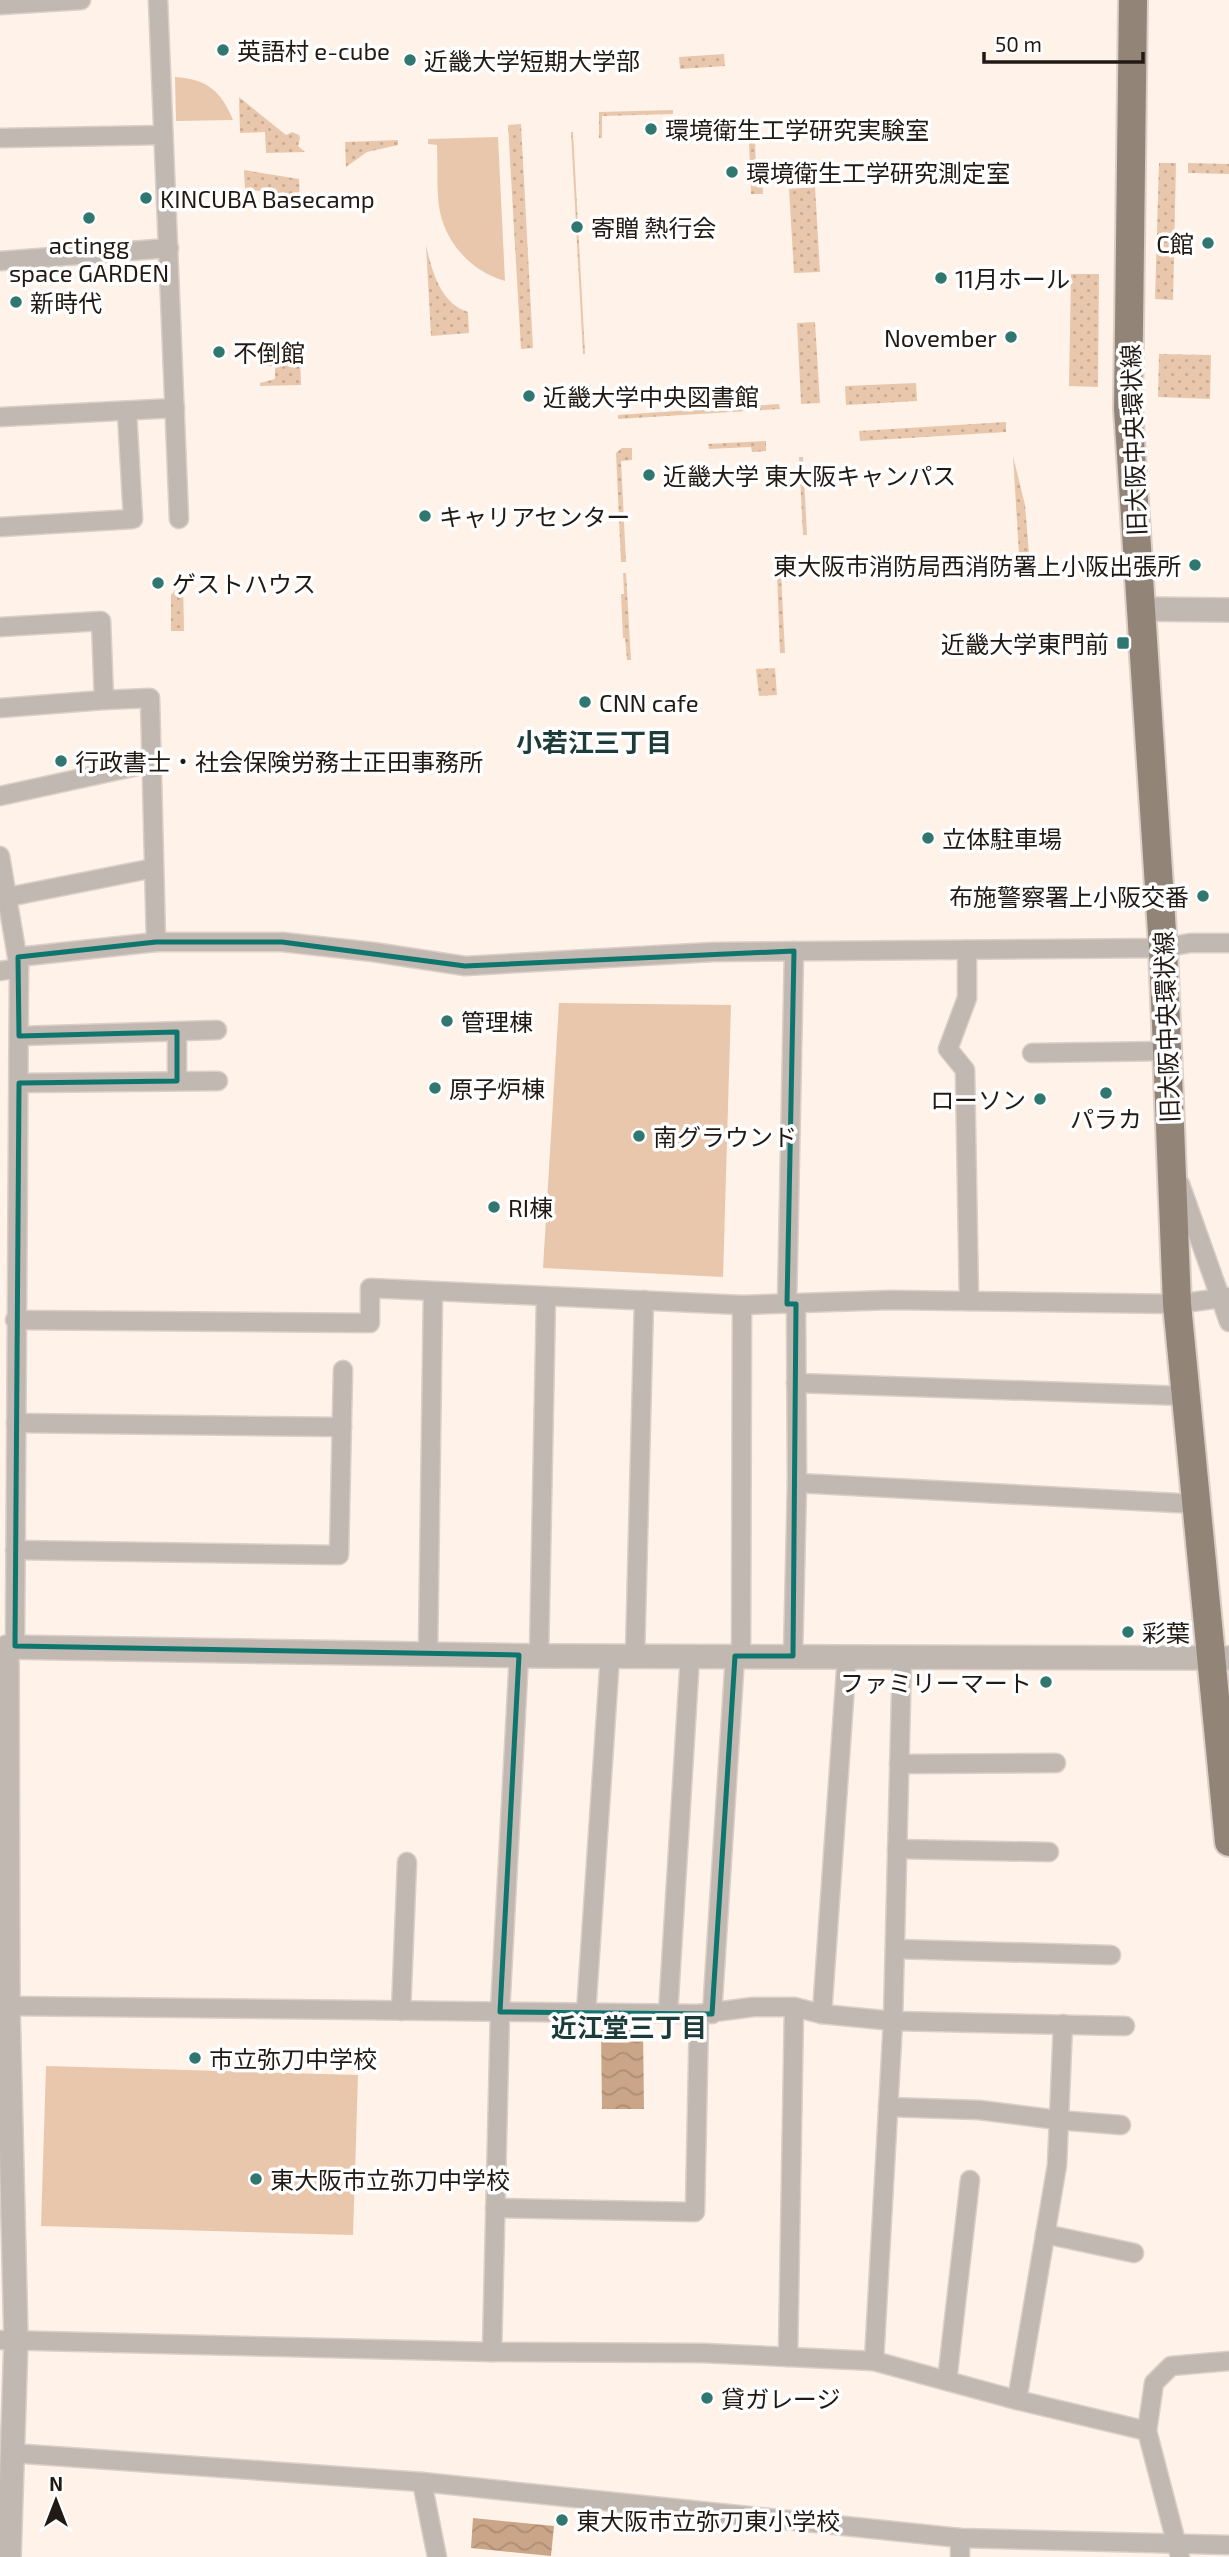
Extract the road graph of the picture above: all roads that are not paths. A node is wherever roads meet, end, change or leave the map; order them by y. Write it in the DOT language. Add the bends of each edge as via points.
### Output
graph roads {
  1 [pos="81,0"];
  2 [pos="158,0"];
  3 [pos="1133,0"];
  4 [pos="0,5"];
  5 [pos="163,135"];
  6 [pos="0,138"];
  7 [pos="169,248"];
  8 [pos="0,261"];
  9 [pos="175,408"];
  10 [pos="127,412"];
  11 [pos="0,417"];
  12 [pos="179,519"];
  13 [pos="0,527"];
  14 [pos="1141,609"];
  15 [pos="1229,610"];
  16 [pos="0,627"];
  17 [pos="104,699"];
  18 [pos="0,709"];
  19 [pos="151,763"];
  20 [pos="0,796"];
  21 [pos="1,867"];
  22 [pos="154,868"];
  23 [pos="8,897"];
  24 [pos="156,942"];
  25 [pos="1229,943"];
  26 [pos="1163,948"];
  27 [pos="967,950"];
  28 [pos="794,951"];
  29 [pos="18,962"];
  30 [pos="0,971"];
  31 [pos="217,1030"];
  32 [pos="177,1032"];
  33 [pos="19,1041"];
  34 [pos="0,1048"];
  35 [pos="1167,1052"];
  36 [pos="1032,1053"];
  37 [pos="177,1081"];
  38 [pos="218,1081"];
  39 [pos="19,1083"];
  40 [pos="8,1141"];
  41 [pos="1171,1158"];
  42 [pos="433,1292"];
  43 [pos="546,1296"];
  44 [pos="1224,1298"];
  45 [pos="644,1300"];
  46 [pos="969,1301"];
  47 [pos="792,1304"];
  48 [pos="1177,1304"];
  49 [pos="742,1305"];
  50 [pos="10,1314"];
  51 [pos="1229,1322"];
  52 [pos="343,1370"];
  53 [pos="796,1383"];
  54 [pos="1186,1396"];
  55 [pos="16,1423"];
  56 [pos="342,1427"];
  57 [pos="797,1483"];
  58 [pos="8,1484"];
  59 [pos="1196,1504"];
  60 [pos="16,1550"];
  61 [pos="7,1647"];
  62 [pos="428,1653"];
  63 [pos="529,1655"];
  64 [pos="610,1656"];
  65 [pos="635,1656"];
  66 [pos="690,1656"];
  67 [pos="738,1656"];
  68 [pos="793,1656"];
  69 [pos="847,1656"];
  70 [pos="902,1656"];
  71 [pos="1220,1658"];
  72 [pos="1056,1763"];
  73 [pos="899,1764"];
  74 [pos="1229,1842"];
  75 [pos="897,1849"];
  76 [pos="1049,1852"];
  77 [pos="407,1862"];
  78 [pos="895,1949"];
  79 [pos="1111,1955"];
  80 [pos="8,2006"];
  81 [pos="794,2007"];
  82 [pos="401,2011"];
  83 [pos="500,2012"];
  84 [pos="586,2013"];
  85 [pos="668,2014"];
  86 [pos="706,2014"];
  87 [pos="822,2014"];
  88 [pos="893,2021"];
  89 [pos="1063,2024"];
  90 [pos="1125,2025"];
  91 [pos="888,2107"];
  92 [pos="1058,2120"];
  93 [pos="1121,2125"];
  94 [pos="5,2139"];
  95 [pos="970,2180"];
  96 [pos="495,2208"];
  97 [pos="6,2216"];
  98 [pos="1045,2234"];
  99 [pos="1134,2253"];
  100 [pos="8,2340"];
  101 [pos="492,2352"];
  102 [pos="788,2357"];
  103 [pos="874,2361"];
  104 [pos="1229,2361"];
  105 [pos="947,2381"];
  106 [pos="1017,2400"];
  107 [pos="1147,2431"];
  108 [pos="11,2453"];
  109 [pos="422,2482"];
  110 [pos="960,2538"];
  111 [pos="1229,2545"];
  112 [pos="1179,2550"];
  113 [pos="9,2557"];
  114 [pos="437,2557"];
  115 [pos="960,2557"];
  1 -- 4 [label="street"];
  2 -- 5 [label="street"];
  3 -- 14 [label="main road, 旧大阪中央環状線" via="1128,409"];
  5 -- 6 [label="street"];
  5 -- 7 [label="street"];
  7 -- 8 [label="street"];
  7 -- 9 [label="street"];
  9 -- 10 [label="street"];
  9 -- 12 [label="street"];
  10 -- 11 [label="street"];
  10 -- 13 [label="street" via="133,519"];
  14 -- 15 [label="street"];
  14 -- 26 [label="main road, 旧大阪中央環状線"];
  16 -- 17 [label="street" via="101,621"];
  17 -- 18 [label="street"];
  17 -- 19 [label="street" via="150,698"];
  19 -- 20 [label="street"];
  19 -- 22 [label="street"];
  21 -- 23 [label="street"];
  22 -- 23 [label="street"];
  22 -- 24 [label="street"];
  23 -- 29 [label="street"];
  24 -- 28 [label="street" via="282,942 465,966"];
  24 -- 29 [label="street"];
  25 -- 26 [label="street"];
  26 -- 27 [label="street"];
  26 -- 35 [label="main road, 旧大阪中央環状線"];
  27 -- 28 [label="street"];
  27 -- 46 [label="street" via="967,998 948,1049 965,1070"];
  28 -- 47 [label="street"];
  29 -- 30 [label="street"];
  29 -- 33 [label="street"];
  31 -- 32 [label="street"];
  32 -- 33 [label="street"];
  32 -- 37 [label="street"];
  33 -- 34 [label="street"];
  33 -- 39 [label="street"];
  35 -- 36 [label="street"];
  35 -- 41 [label="main road, 旧大阪中央環状線"];
  37 -- 38 [label="street"];
  37 -- 39 [label="street"];
  39 -- 40 [label="street"];
  40 -- 50 [label="street"];
  41 -- 44 [label="street"];
  41 -- 48 [label="main road, 旧大阪中央環状線"];
  42 -- 43 [label="street"];
  42 -- 50 [label="street" via="370,1288 370,1323"];
  42 -- 62 [label="street"];
  43 -- 45 [label="street"];
  43 -- 63 [label="street"];
  44 -- 48 [label="street"];
  44 -- 51 [label="street"];
  45 -- 49 [label="street"];
  45 -- 65 [label="street"];
  46 -- 47 [label="street"];
  46 -- 48 [label="street"];
  47 -- 49 [label="street"];
  47 -- 53 [label="street"];
  48 -- 54 [label="main road, 旧大阪中央環状線"];
  49 -- 67 [label="street"];
  50 -- 55 [label="street"];
  52 -- 56 [label="street"];
  53 -- 54 [label="street"];
  53 -- 57 [label="street"];
  54 -- 59 [label="main road, 旧大阪中央環状線"];
  55 -- 56 [label="street"];
  55 -- 58 [label="street"];
  56 -- 60 [label="street" via="340,1555"];
  57 -- 59 [label="street"];
  57 -- 68 [label="street"];
  58 -- 60 [label="street"];
  59 -- 71 [label="main road, 旧大阪中央環状線"];
  60 -- 61 [label="street"];
  61 -- 62 [label="street"];
  61 -- 80 [label="street"];
  62 -- 63 [label="street"];
  63 -- 64 [label="street"];
  63 -- 83 [label="street"];
  64 -- 65 [label="street"];
  64 -- 84 [label="street"];
  65 -- 66 [label="street"];
  66 -- 67 [label="street"];
  66 -- 85 [label="street"];
  67 -- 68 [label="street"];
  67 -- 86 [label="street"];
  68 -- 69 [label="street"];
  69 -- 70 [label="street"];
  69 -- 87 [label="street"];
  70 -- 71 [label="street"];
  70 -- 73 [label="street"];
  71 -- 74 [label="main road, 旧大阪中央環状線"];
  72 -- 73 [label="street"];
  73 -- 75 [label="street"];
  75 -- 76 [label="street"];
  75 -- 78 [label="street"];
  77 -- 82 [label="street"];
  78 -- 79 [label="street"];
  78 -- 88 [label="street"];
  80 -- 82 [label="street"];
  80 -- 94 [label="street"];
  81 -- 86 [label="street"];
  81 -- 87 [label="street"];
  81 -- 102 [label="street"];
  82 -- 83 [label="street"];
  83 -- 84 [label="street"];
  83 -- 96 [label="street"];
  84 -- 85 [label="street"];
  85 -- 86 [label="street"];
  86 -- 96 [label="street" via="695,2212"];
  87 -- 88 [label="street"];
  88 -- 89 [label="street"];
  88 -- 91 [label="street"];
  89 -- 90 [label="street"];
  89 -- 92 [label="street"];
  91 -- 92 [label="street" via="979,2110"];
  91 -- 103 [label="street"];
  92 -- 93 [label="street"];
  92 -- 98 [label="street" via="1057,2165"];
  94 -- 97 [label="street"];
  95 -- 105 [label="street"];
  96 -- 101 [label="street"];
  97 -- 100 [label="street"];
  98 -- 99 [label="street"];
  98 -- 106 [label="street"];
  100 -- 101 [label="street"];
  100 -- 108 [label="street"];
  101 -- 102 [label="street"];
  102 -- 103 [label="street"];
  103 -- 105 [label="street"];
  104 -- 107 [label="street" via="1171,2366 1154,2383"];
  105 -- 106 [label="street"];
  106 -- 107 [label="street"];
  107 -- 112 [label="street"];
  108 -- 109 [label="street"];
  108 -- 113 [label="street"];
  109 -- 110 [label="street"];
  109 -- 114 [label="street"];
  110 -- 112 [label="street"];
  110 -- 115 [label="street"];
  111 -- 112 [label="street"];
}
